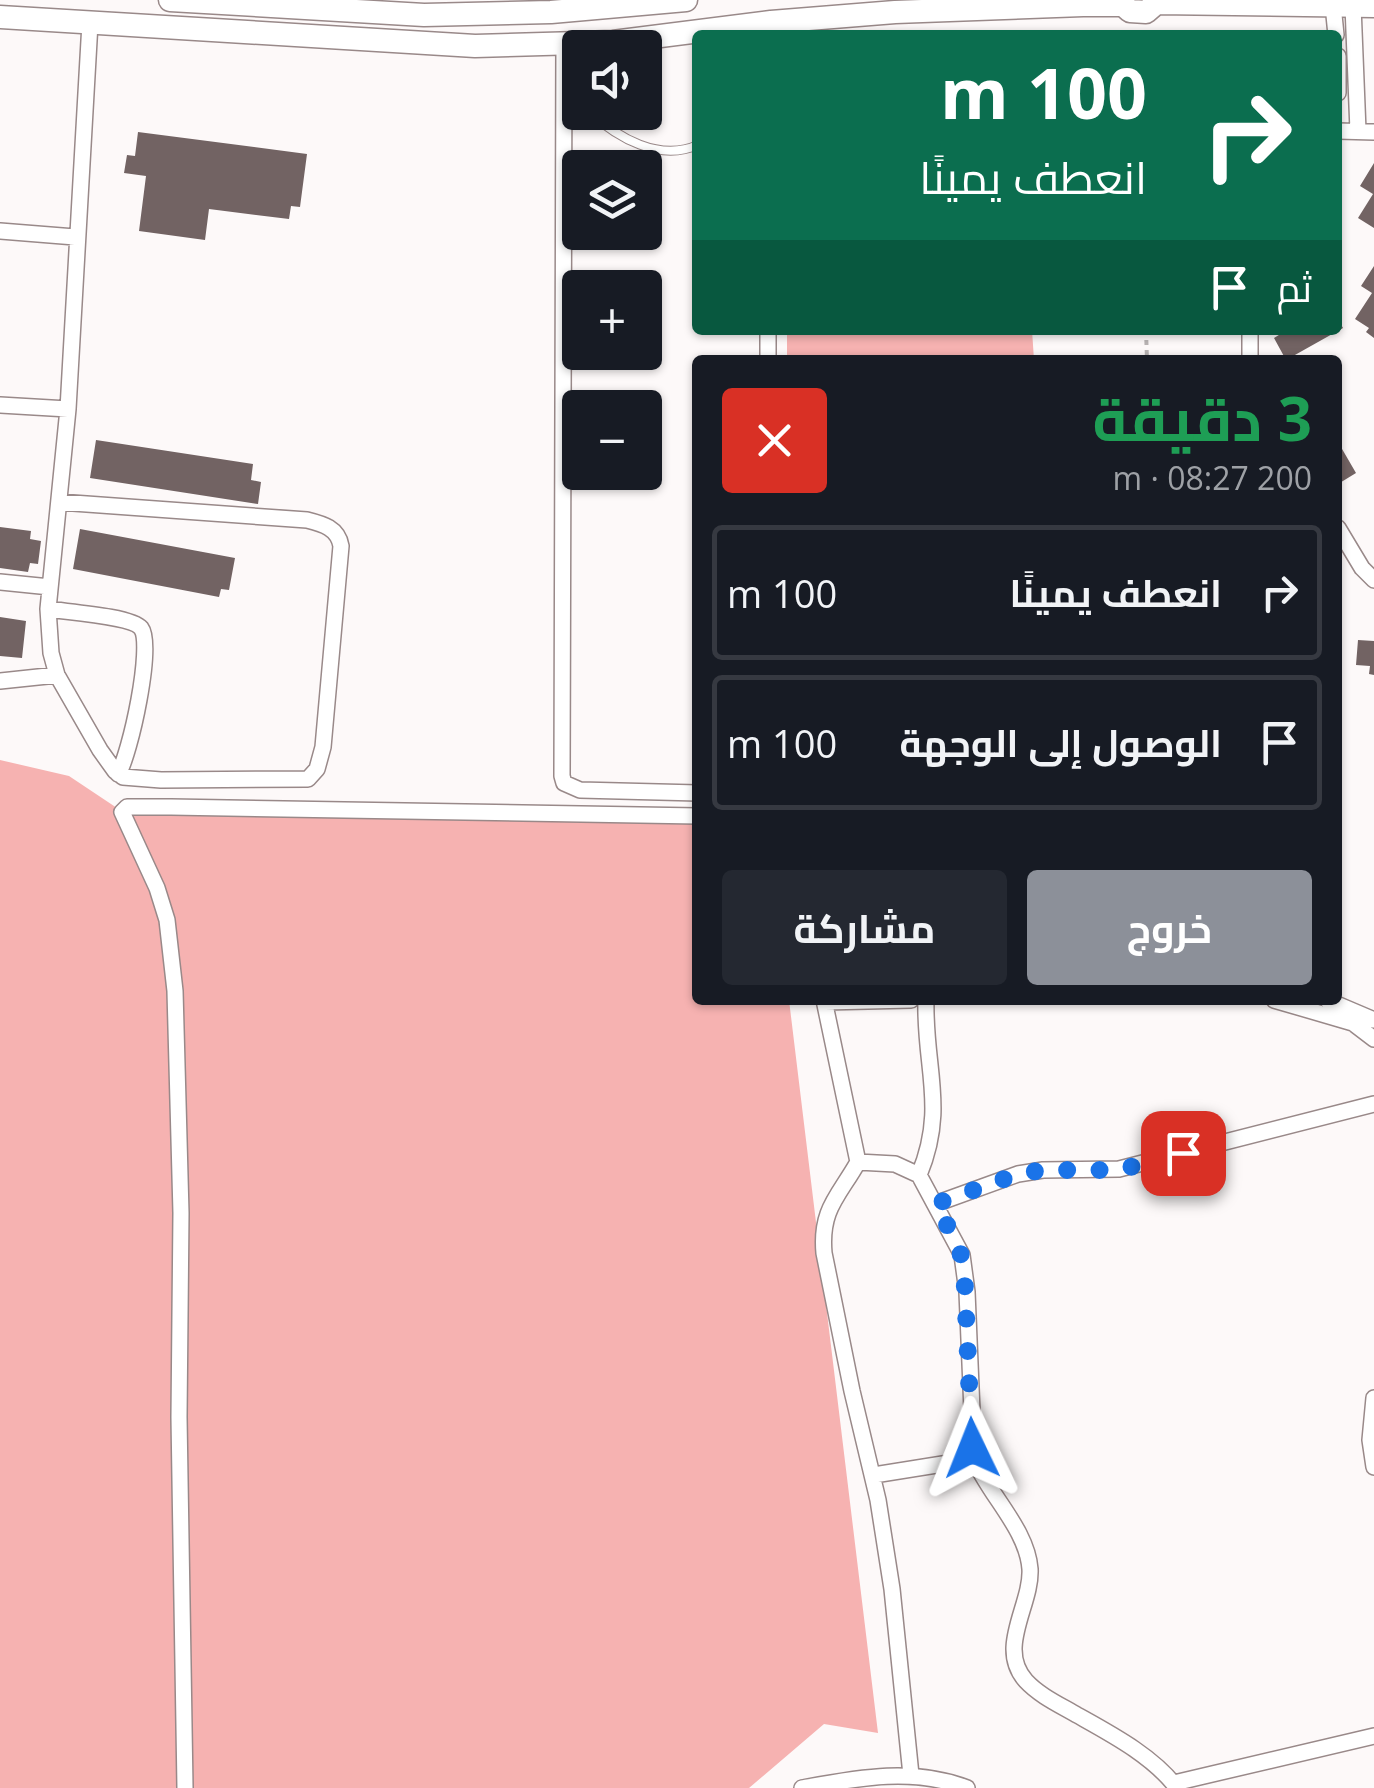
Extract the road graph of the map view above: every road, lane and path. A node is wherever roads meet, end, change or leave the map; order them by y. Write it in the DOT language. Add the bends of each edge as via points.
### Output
graph roads {
  1 [pos="170,0"];
  2 [pos="686,0"];
  3 [pos="1159,2"];
  4 [pos="1121,3"];
  5 [pos="299,4"];
  6 [pos="1354,6"];
  7 [pos="424,8"];
  8 [pos="0,17"];
  9 [pos="90,23"];
  10 [pos="771,28"];
  11 [pos="1339,30"];
  12 [pos="692,34"];
  13 [pos="662,37"];
  14 [pos="562,45"];
  15 [pos="562,130"];
  16 [pos="612,130"];
  17 [pos="1366,131"];
  18 [pos="692,147"];
  19 [pos="0,230"];
  20 [pos="75,237"];
  21 [pos="0,405"];
  22 [pos="68,409"];
  23 [pos="59,502"];
  24 [pos="1342,535"];
  25 [pos="1374,580"];
  26 [pos="0,582"];
  27 [pos="50,587"];
  28 [pos="48,609"];
  29 [pos="57,675"];
  30 [pos="0,681"];
  31 [pos="118,774"];
  32 [pos="692,792"];
  33 [pos="692,816"];
  34 [pos="826,1005"];
  35 [pos="926,1005"];
  36 [pos="1291,1005"];
  37 [pos="1340,1005"];
  38 [pos="1374,1020"];
  39 [pos="1374,1039"];
  40 [pos="1374,1104"];
  41 [pos="858,1162"];
  42 [pos="918,1175"];
  43 [pos="935,1204"];
  44 [pos="1374,1398"];
  45 [pos="974,1459"];
  46 [pos="1374,1467"];
  47 [pos="874,1475"];
  48 [pos="1374,1736"];
  49 [pos="911,1775"];
  50 [pos="1176,1786"];
  51 [pos="185,1788"];
  52 [pos="802,1788"];
  53 [pos="967,1788"];
  1 -- 5 [label="main road"];
  2 -- 7 [label="main road" via="535,13"];
  3 -- 4 [label="main road" via="1138,13"];
  3 -- 6 [label="main road"];
  4 -- 10 [label="main road" via="895,12"];
  5 -- 7 [label="main road"];
  6 -- 11 [label="street"];
  6 -- 17 [label="street"];
  8 -- 9 [label="main road"];
  9 -- 14 [label="main road" via="475,46"];
  9 -- 20 [label="street"];
  12 -- 13 [label="main road"];
  15 -- 32 [label="street" via="562,776 564,784 580,790"];
  16 -- 18 [label="lane" via="642,146"];
  19 -- 20 [label="street"];
  20 -- 22 [label="street"];
  21 -- 22 [label="street"];
  22 -- 23 [label="street"];
  23 -- 27 [label="street"];
  23 -- 31 [label="street" via="307,520 340,539 323,748 312,774 304,782"];
  24 -- 25 [label="street"];
  26 -- 27 [label="street"];
  27 -- 28 [label="street"];
  28 -- 29 [label="street"];
  28 -- 31 [label="street" via="119,619 142,631 136,723"];
  29 -- 30 [label="street"];
  29 -- 31 [label="street"];
  33 -- 51 [label="street" via="172,807 122,812 167,920 175,991"];
  34 -- 41 [label="street"];
  35 -- 42 [label="street" via="934,1123"];
  36 -- 39 [label="street" via="1353,1023"];
  37 -- 38 [label="street"];
  40 -- 43 [label="street" via="1119,1170 1018,1174"];
  41 -- 42 [label="street" via="895,1164"];
  41 -- 47 [label="street" via="832,1200 823,1238"];
  42 -- 43 [label="street"];
  43 -- 45 [label="street" via="964,1267"];
  44 -- 46 [label="street"];
  45 -- 47 [label="street"];
  45 -- 50 [label="street" via="1030,1568 1014,1656 1022,1678 1130,1747"];
  47 -- 49 [label="street"];
  48 -- 50 [label="street"];
  49 -- 52 [label="street"];
  49 -- 53 [label="street"];
}
